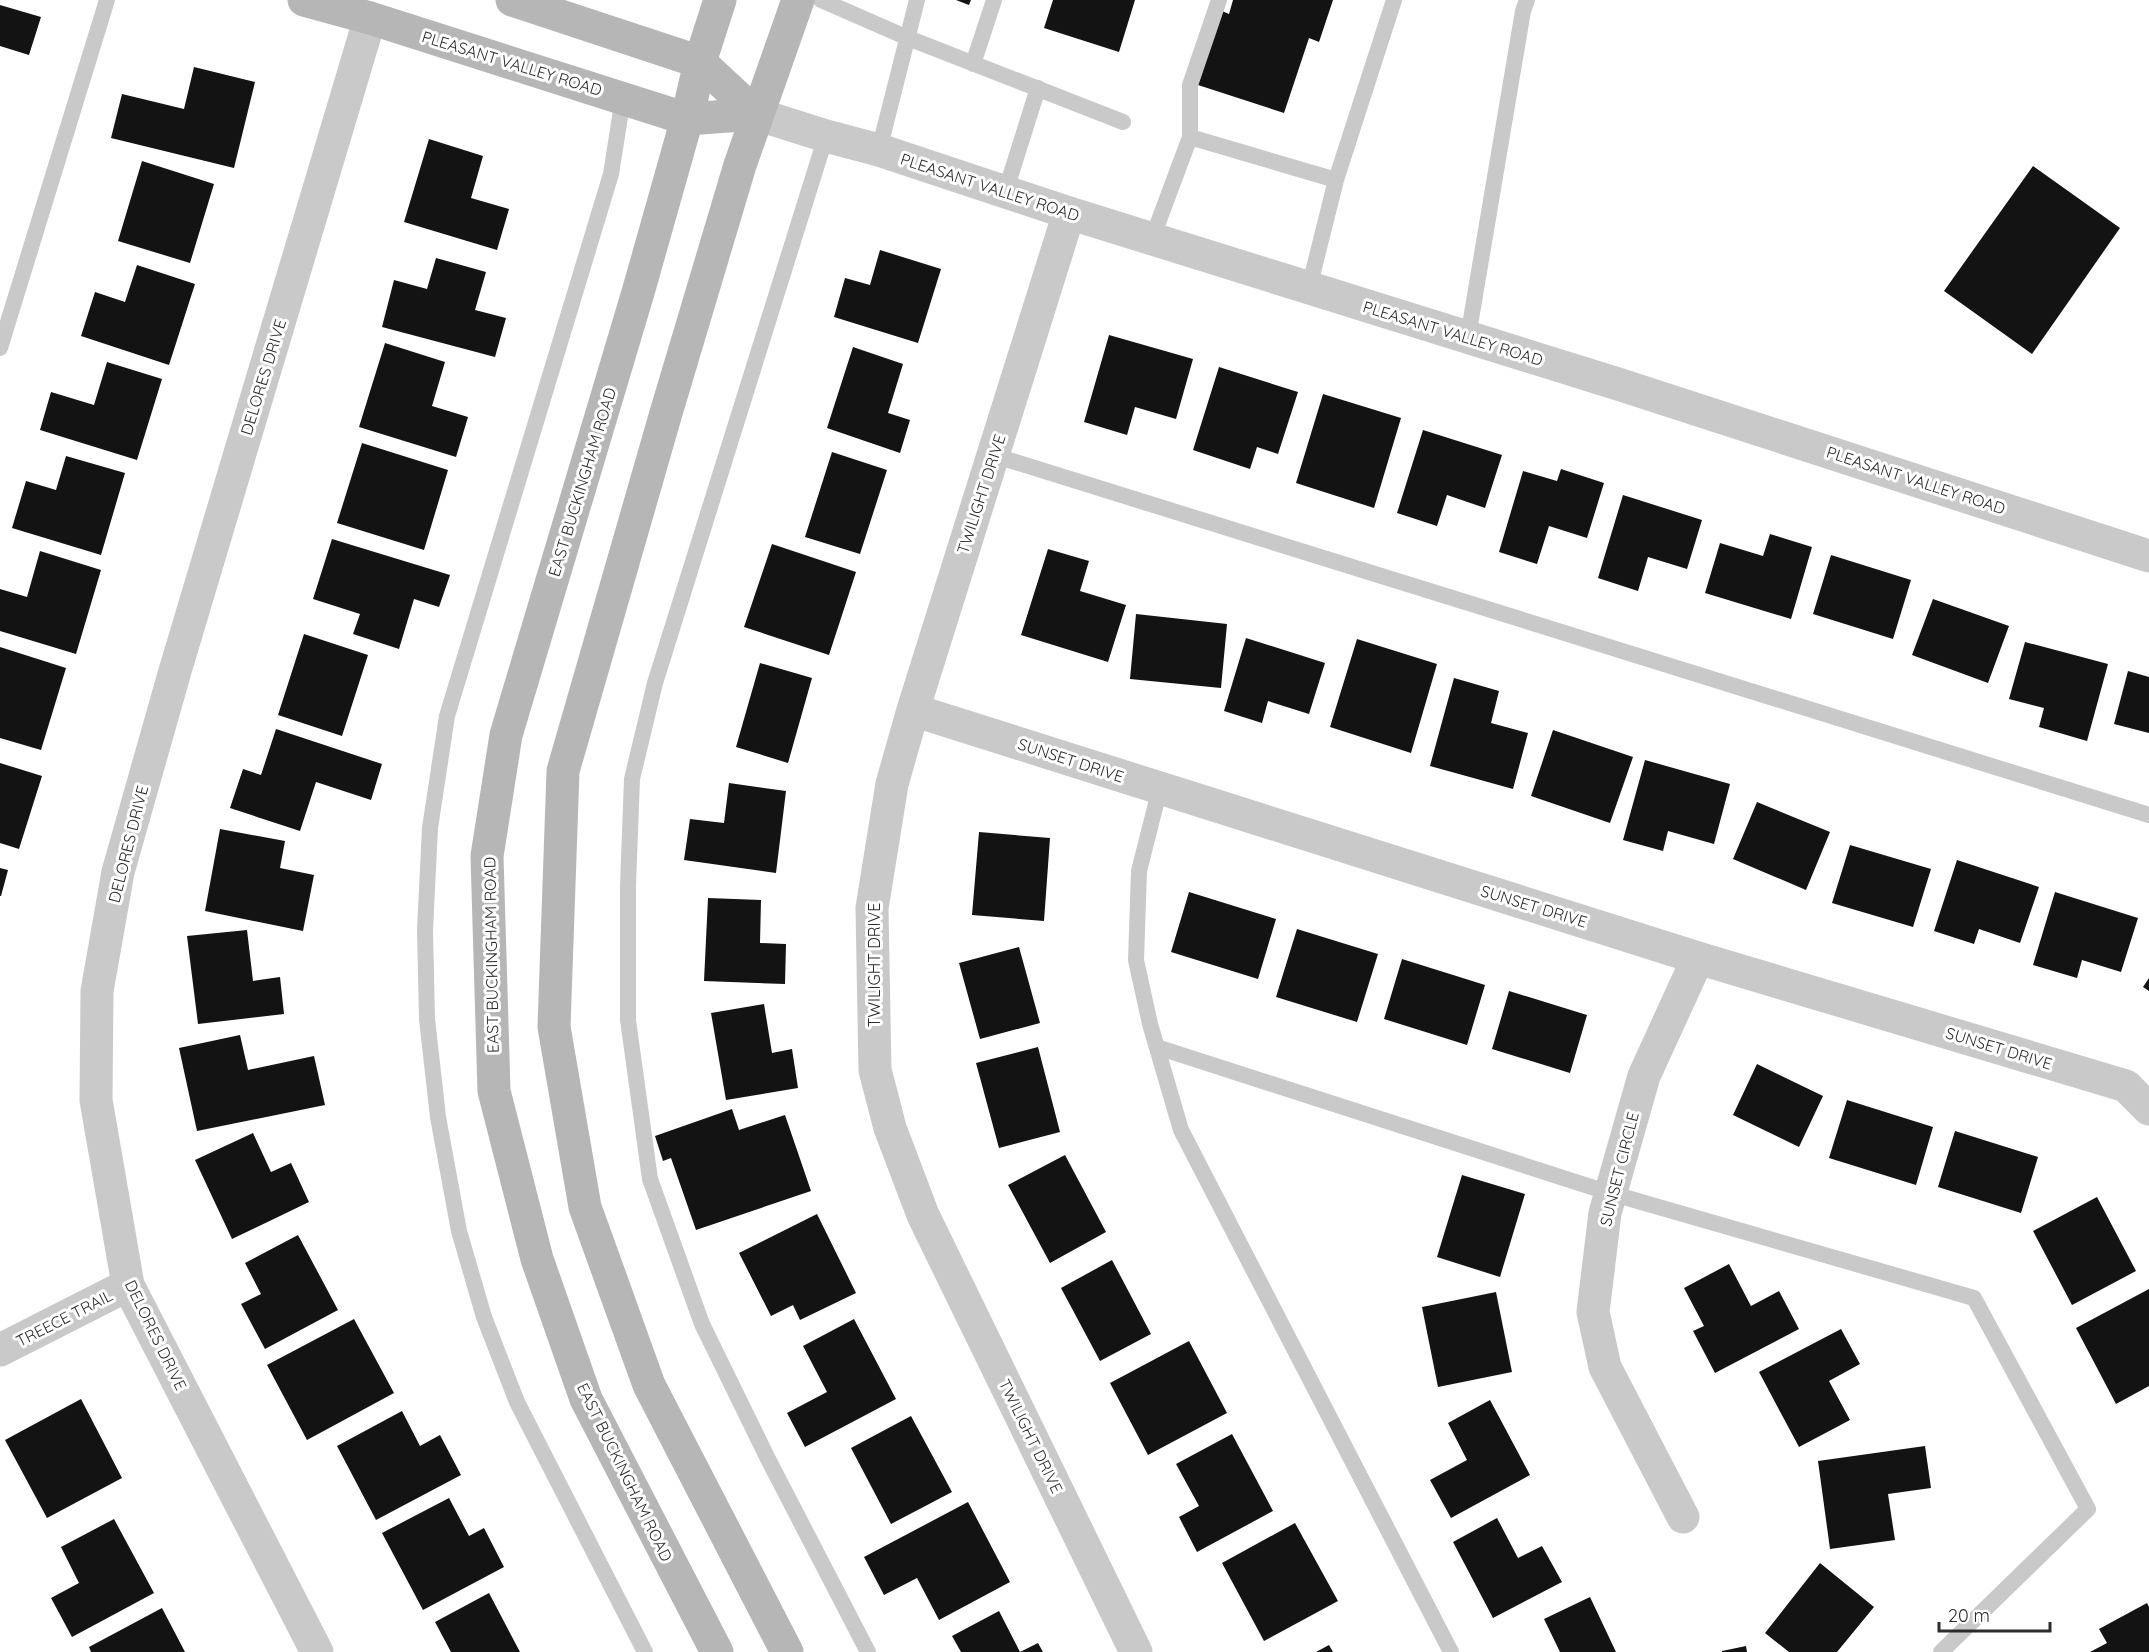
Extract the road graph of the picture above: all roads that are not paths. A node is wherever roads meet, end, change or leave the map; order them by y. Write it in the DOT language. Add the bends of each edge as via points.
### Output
graph roads {
  1 [pos="107,0"];
  2 [pos="304,0"];
  3 [pos="512,0"];
  4 [pos="720,0"];
  5 [pos="798,0"];
  6 [pos="821,0"];
  7 [pos="917,0"];
  8 [pos="994,0"];
  9 [pos="1219,0"];
  10 [pos="1394,0"];
  11 [pos="1527,0"];
  12 [pos="370,18"];
  13 [pos="908,38"];
  14 [pos="700,62"];
  15 [pos="974,64"];
  16 [pos="1038,88"];
  17 [pos="624,98"];
  18 [pos="756,114"];
  19 [pos="687,119"];
  20 [pos="1123,122"];
  21 [pos="826,136"];
  22 [pos="1190,137"];
  23 [pos="879,150"];
  24 [pos="1336,180"];
  25 [pos="1005,193"];
  26 [pos="1069,213"];
  27 [pos="1152,239"];
  28 [pos="1309,288"];
  29 [pos="1468,337"];
  30 [pos="0,348"];
  31 [pos="993,455"];
  32 [pos="2149,555"];
  33 [pos="913,710"];
  34 [pos="1160,788"];
  35 [pos="2149,815"];
  36 [pos="1698,958"];
  37 [pos="1157,1047"];
  38 [pos="2149,1109"];
  39 [pos="1610,1193"];
  40 [pos="128,1285"];
  41 [pos="0,1350"];
  42 [pos="1683,1517"];
  43 [pos="317,1652"];
  44 [pos="645,1652"];
  45 [pos="717,1652"];
  46 [pos="787,1652"];
  47 [pos="868,1652"];
  48 [pos="1136,1652"];
  49 [pos="1451,1652"];
  50 [pos="1941,1652"];
  1 -- 30 [label="lane"];
  2 -- 12 [label="main road, PLEASANT VALLEY ROAD"];
  3 -- 14 [label="main road, PLEASANT VALLEY ROAD"];
  4 -- 14 [label="main road, EAST BUCKINGHAM ROAD"];
  5 -- 18 [label="main road"];
  6 -- 13 [label="lane"];
  7 -- 13 [label="lane"];
  8 -- 15 [label="lane"];
  9 -- 22 [label="lane" via="1190,84"];
  10 -- 24 [label="lane"];
  11 -- 29 [label="lane"];
  12 -- 17 [label="main road, PLEASANT VALLEY ROAD"];
  12 -- 40 [label="street, DELORES DRIVE" via="118,872 97,990 96,1100"];
  13 -- 15 [label="lane"];
  13 -- 23 [label="lane"];
  14 -- 18 [label="main road, PLEASANT VALLEY ROAD"];
  14 -- 19 [label="main road, EAST BUCKINGHAM ROAD"];
  15 -- 16 [label="lane"];
  16 -- 20 [label="lane"];
  16 -- 25 [label="lane"];
  17 -- 19 [label="main road, PLEASANT VALLEY ROAD"];
  17 -- 44 [label="lane" via="611,174 447,716 430,828 425,930 427,1020 438,1117 459,1231 484,1317 517,1402"];
  18 -- 19 [label="main road, PLEASANT VALLEY ROAD"];
  18 -- 21 [label="street, PLEASANT VALLEY ROAD"];
  18 -- 46 [label="main road" via="563,771 554,1026 585,1207 649,1385"];
  19 -- 45 [label="main road, EAST BUCKINGHAM ROAD" via="506,735 487,856 494,1091 537,1259 586,1399"];
  21 -- 23 [label="street, PLEASANT VALLEY ROAD"];
  21 -- 47 [label="lane" via="655,683 635,768 628,885 628,1020 650,1179 702,1324"];
  22 -- 24 [label="lane"];
  22 -- 27 [label="lane"];
  23 -- 25 [label="street, PLEASANT VALLEY ROAD"];
  24 -- 28 [label="lane"];
  25 -- 26 [label="street, PLEASANT VALLEY ROAD"];
  26 -- 27 [label="street, PLEASANT VALLEY ROAD"];
  26 -- 31 [label="street, TWILIGHT DRIVE"];
  27 -- 28 [label="street, PLEASANT VALLEY ROAD"];
  28 -- 29 [label="street, PLEASANT VALLEY ROAD"];
  29 -- 32 [label="street, PLEASANT VALLEY ROAD"];
  31 -- 33 [label="street, TWILIGHT DRIVE"];
  31 -- 35 [label="lane"];
  33 -- 34 [label="street, SUNSET DRIVE"];
  33 -- 48 [label="street, TWILIGHT DRIVE" via="892,784 872,908 875,1070 890,1128 923,1215"];
  34 -- 36 [label="street, SUNSET DRIVE"];
  34 -- 37 [label="lane" via="1139,871 1136,960"];
  36 -- 38 [label="street, SUNSET DRIVE" via="2126,1086"];
  36 -- 39 [label="street, SUNSET CIRCLE" via="1644,1076"];
  37 -- 39 [label="lane"];
  37 -- 49 [label="lane" via="1181,1130"];
  39 -- 42 [label="street, SUNSET CIRCLE" via="1593,1312 1605,1367"];
  39 -- 50 [label="lane" via="1974,1298 2088,1509"];
  40 -- 41 [label="street, TREECE TRAIL"];
  40 -- 43 [label="street, DELORES DRIVE"];
}
